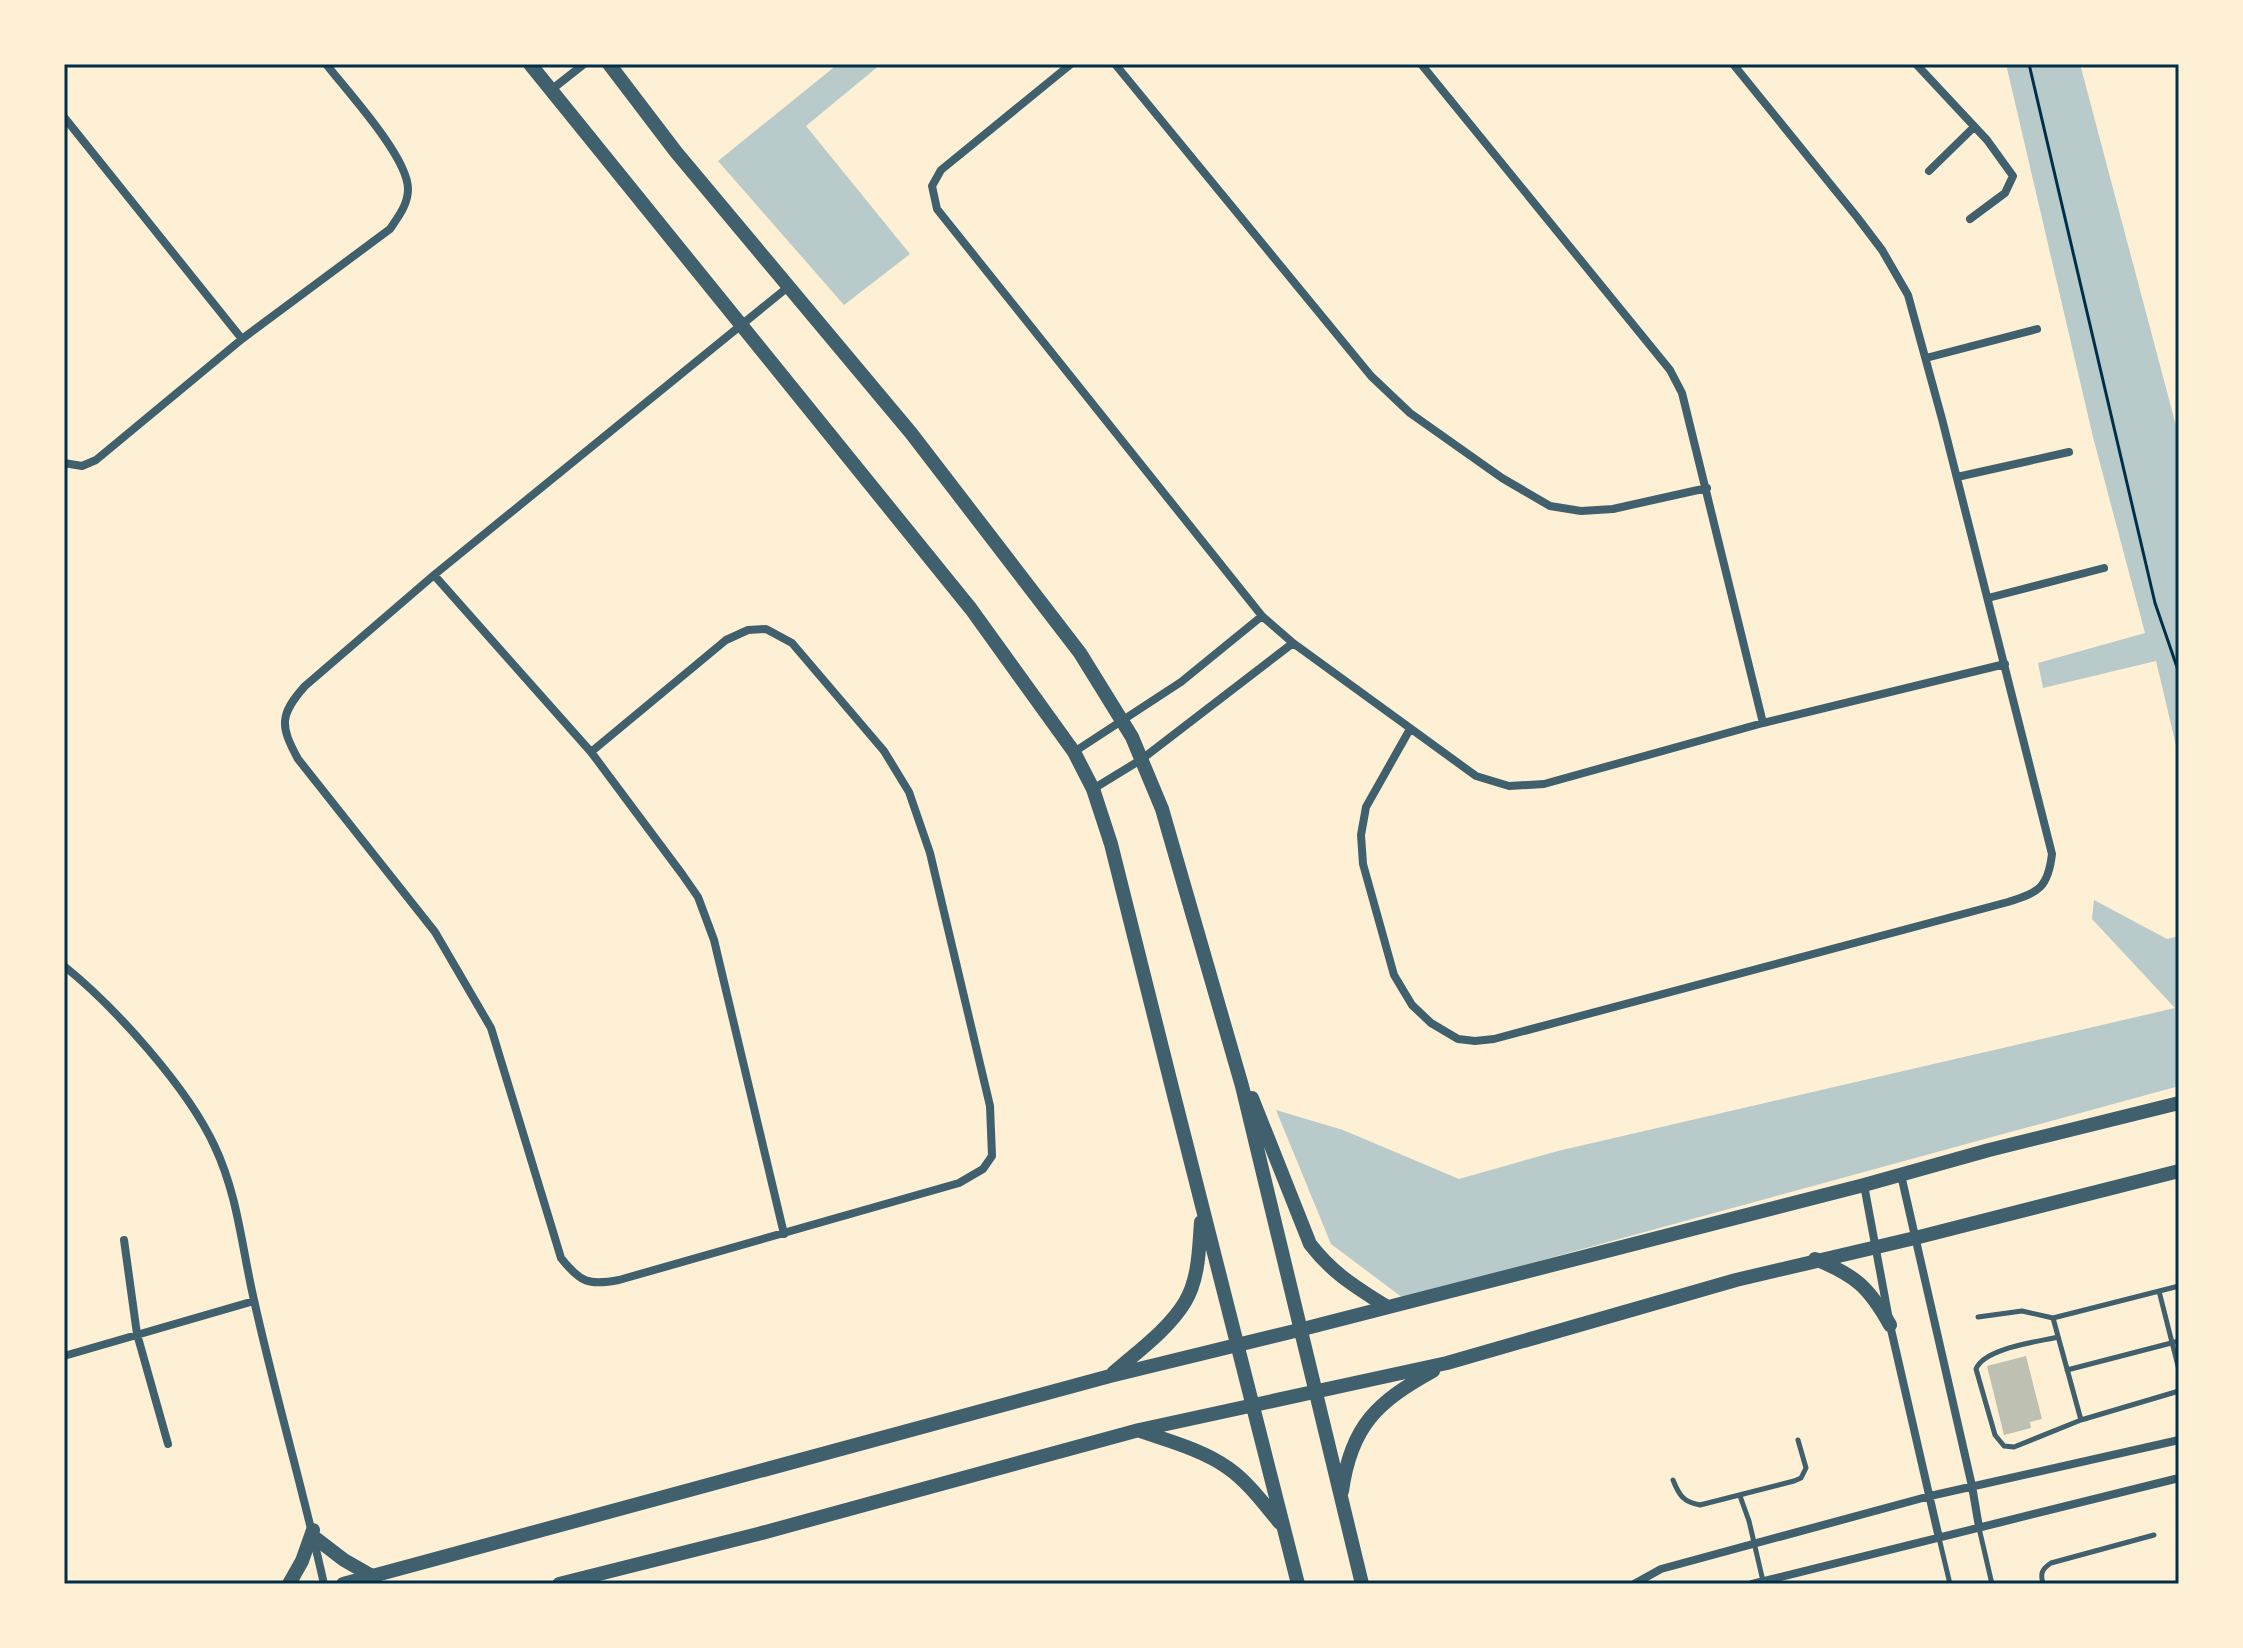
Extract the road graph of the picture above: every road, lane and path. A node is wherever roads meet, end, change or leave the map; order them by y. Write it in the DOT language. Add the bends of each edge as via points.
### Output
graph roads {
  1 [pos="326,64"];
  2 [pos="530,64"];
  3 [pos="584,64"];
  4 [pos="609,64"];
  5 [pos="1071,64"];
  6 [pos="1115,64"];
  7 [pos="1421,64"];
  8 [pos="1733,64"];
  9 [pos="1916,64"];
  10 [pos="2029,64"];
  11 [pos="551,90"];
  12 [pos="64,117"];
  13 [pos="1974,127"];
  14 [pos="1929,171"];
  15 [pos="1970,219"];
  16 [pos="788,287"];
  17 [pos="741,325"];
  18 [pos="2037,329"];
  19 [pos="242,339"];
  20 [pos="1926,358"];
  21 [pos="2069,452"];
  22 [pos="64,463"];
  23 [pos="1957,477"];
  24 [pos="1707,488"];
  25 [pos="2104,568"];
  26 [pos="434,575"];
  27 [pos="1988,598"];
  28 [pos="1262,616"];
  29 [pos="1293,643"];
  30 [pos="2005,664"];
  31 [pos="2179,673"];
  32 [pos="1123,720"];
  33 [pos="1763,723"];
  34 [pos="1410,729"];
  35 [pos="591,752"];
  36 [pos="1074,752"];
  37 [pos="1142,759"];
  38 [pos="1093,789"];
  39 [pos="64,966"];
  40 [pos="1242,1086"];
  41 [pos="2179,1103"];
  42 [pos="2179,1171"];
  43 [pos="1901,1175"];
  44 [pos="1864,1185"];
  45 [pos="1202,1213"];
  46 [pos="784,1234"];
  47 [pos="1915,1238"];
  48 [pos="124,1240"];
  49 [pos="1874,1247"];
  50 [pos="1815,1259"];
  51 [pos="2179,1286"];
  52 [pos="2159,1291"];
  53 [pos="254,1301"];
  54 [pos="1387,1307"];
  55 [pos="1978,1317"];
  56 [pos="2053,1318"];
  57 [pos="1890,1325"];
  58 [pos="1299,1330"];
  59 [pos="137,1334"];
  60 [pos="2058,1337"];
  61 [pos="2176,1342"];
  62 [pos="1238,1343"];
  63 [pos="64,1356"];
  64 [pos="1447,1363"];
  65 [pos="2067,1370"];
  66 [pos="2179,1370"];
  67 [pos="1110,1376"];
  68 [pos="2179,1391"];
  69 [pos="1315,1392"];
  70 [pos="1251,1405"];
  71 [pos="2081,1420"];
  72 [pos="1139,1430"];
  73 [pos="1798,1440"];
  74 [pos="2179,1440"];
  75 [pos="168,1444"];
  76 [pos="2179,1478"];
  77 [pos="1673,1480"];
  78 [pos="1972,1486"];
  79 [pos="1740,1496"];
  80 [pos="1930,1496"];
  81 [pos="1340,1502"];
  82 [pos="1283,1526"];
  83 [pos="1979,1527"];
  84 [pos="313,1533"];
  85 [pos="2154,1535"];
  86 [pos="1939,1538"];
  87 [pos="1755,1543"];
  88 [pos="372,1576"];
  89 [pos="1763,1581"];
  90 [pos="289,1584"];
  91 [pos="324,1584"];
  92 [pos="343,1584"];
  93 [pos="559,1584"];
  94 [pos="1298,1584"];
  95 [pos="1362,1584"];
  96 [pos="1634,1584"];
  97 [pos="1752,1584"];
  98 [pos="1950,1584"];
  99 [pos="1992,1584"];
  100 [pos="2043,1584"];
  1 -- 19 [label="street" via="397,156 406,176 404,208 390,229"];
  2 -- 11 [label="street"];
  3 -- 11 [label="street"];
  4 -- 16 [label="street"];
  5 -- 28 [label="street" via="941,170 932,186 937,209"];
  6 -- 24 [label="street" via="1371,376 1410,413 1550,506 1613,509"];
  7 -- 24 [label="street" via="1670,370 1682,393"];
  8 -- 20 [label="street" via="1882,250 1908,295"];
  9 -- 13 [label="street"];
  10 -- 31 [label="path" via="2155,603"];
  11 -- 17 [label="street"];
  12 -- 19 [label="street"];
  13 -- 14 [label="street"];
  13 -- 15 [label="street" via="2013,176 2005,193"];
  16 -- 17 [label="street"];
  16 -- 32 [label="street" via="911,433 1080,653"];
  17 -- 26 [label="street"];
  17 -- 36 [label="street" via="971,609"];
  18 -- 20 [label="street"];
  19 -- 22 [label="street" via="96,460 82,466"];
  20 -- 23 [label="street"];
  21 -- 23 [label="street"];
  23 -- 27 [label="street"];
  24 -- 33 [label="street"];
  25 -- 27 [label="street"];
  26 -- 35 [label="street"];
  26 -- 46 [label="street" via="305,686 288,705 285,737 435,932 491,1028 561,1258 574,1274 596,1284"];
  27 -- 30 [label="street"];
  28 -- 29 [label="street"];
  28 -- 32 [label="street" via="1181,682"];
  29 -- 34 [label="street"];
  29 -- 37 [label="street"];
  30 -- 33 [label="street"];
  30 -- 34 [label="street" via="2052,854 2042,887 2008,902 1484,1040 1458,1039 1412,1005 1394,975 1363,864 1366,807"];
  32 -- 36 [label="street"];
  32 -- 37 [label="street"];
  33 -- 34 [label="street" via="1544,784 1509,786 1476,776"];
  35 -- 46 [label="street" via="698,897 714,940"];
  35 -- 46 [label="street" via="726,640 766,629 792,643 884,751 909,792 930,853 990,1106 992,1156 983,1169 959,1183"];
  36 -- 38 [label="street"];
  37 -- 38 [label="street"];
  37 -- 40 [label="street" via="1181,869"];
  38 -- 45 [label="street"];
  39 -- 53 [label="street" via="175,1081 215,1147 234,1196"];
  40 -- 54 [label="street" via="1252,1098 1310,1244 1339,1276"];
  40 -- 58 [label="street"];
  41 -- 43 [label="street"];
  42 -- 47 [label="street"];
  43 -- 44 [label="street"];
  43 -- 47 [label="street"];
  44 -- 49 [label="street"];
  44 -- 54 [label="street"];
  45 -- 62 [label="street"];
  45 -- 67 [label="street" via="1194,1279 1186,1300"];
  47 -- 49 [label="street"];
  47 -- 78 [label="street"];
  48 -- 59 [label="street"];
  49 -- 50 [label="street"];
  49 -- 57 [label="street"];
  50 -- 57 [label="street" via="1863,1284"];
  50 -- 64 [label="street"];
  51 -- 52 [label="lane"];
  52 -- 56 [label="lane"];
  52 -- 61 [label="lane"];
  53 -- 59 [label="street"];
  53 -- 84 [label="street"];
  54 -- 58 [label="street"];
  55 -- 56 [label="lane" via="2022,1311"];
  56 -- 60 [label="lane"];
  57 -- 80 [label="street"];
  58 -- 62 [label="street"];
  58 -- 69 [label="street"];
  59 -- 63 [label="street"];
  59 -- 75 [label="street"];
  60 -- 65 [label="lane"];
  60 -- 71 [label="lane" via="1993,1353 1976,1369 1995,1435 2004,1446 2033,1441"];
  61 -- 65 [label="lane"];
  61 -- 66 [label="lane"];
  62 -- 67 [label="street"];
  62 -- 70 [label="street"];
  64 -- 69 [label="street"];
  64 -- 81 [label="street" via="1368,1418 1346,1462"];
  65 -- 71 [label="lane"];
  67 -- 88 [label="street"];
  68 -- 71 [label="lane"];
  69 -- 70 [label="street"];
  69 -- 81 [label="street"];
  70 -- 72 [label="street"];
  70 -- 82 [label="street"];
  72 -- 82 [label="street" via="1227,1467"];
  72 -- 93 [label="street"];
  73 -- 79 [label="lane" via="1806,1468 1801,1478"];
  74 -- 78 [label="street"];
  76 -- 83 [label="street"];
  77 -- 79 [label="lane" via="1687,1502 1700,1505"];
  78 -- 80 [label="street"];
  78 -- 83 [label="street"];
  79 -- 87 [label="lane"];
  80 -- 86 [label="street"];
  80 -- 87 [label="street"];
  81 -- 95 [label="street"];
  82 -- 94 [label="street"];
  83 -- 86 [label="street"];
  83 -- 99 [label="lane"];
  84 -- 88 [label="street"];
  84 -- 90 [label="street"];
  84 -- 91 [label="street"];
  85 -- 100 [label="lane" via="2051,1563 2041,1574"];
  86 -- 89 [label="street"];
  86 -- 98 [label="lane"];
  87 -- 89 [label="lane"];
  87 -- 96 [label="street" via="1661,1569"];
  88 -- 92 [label="street"];
  89 -- 97 [label="street"];
}
